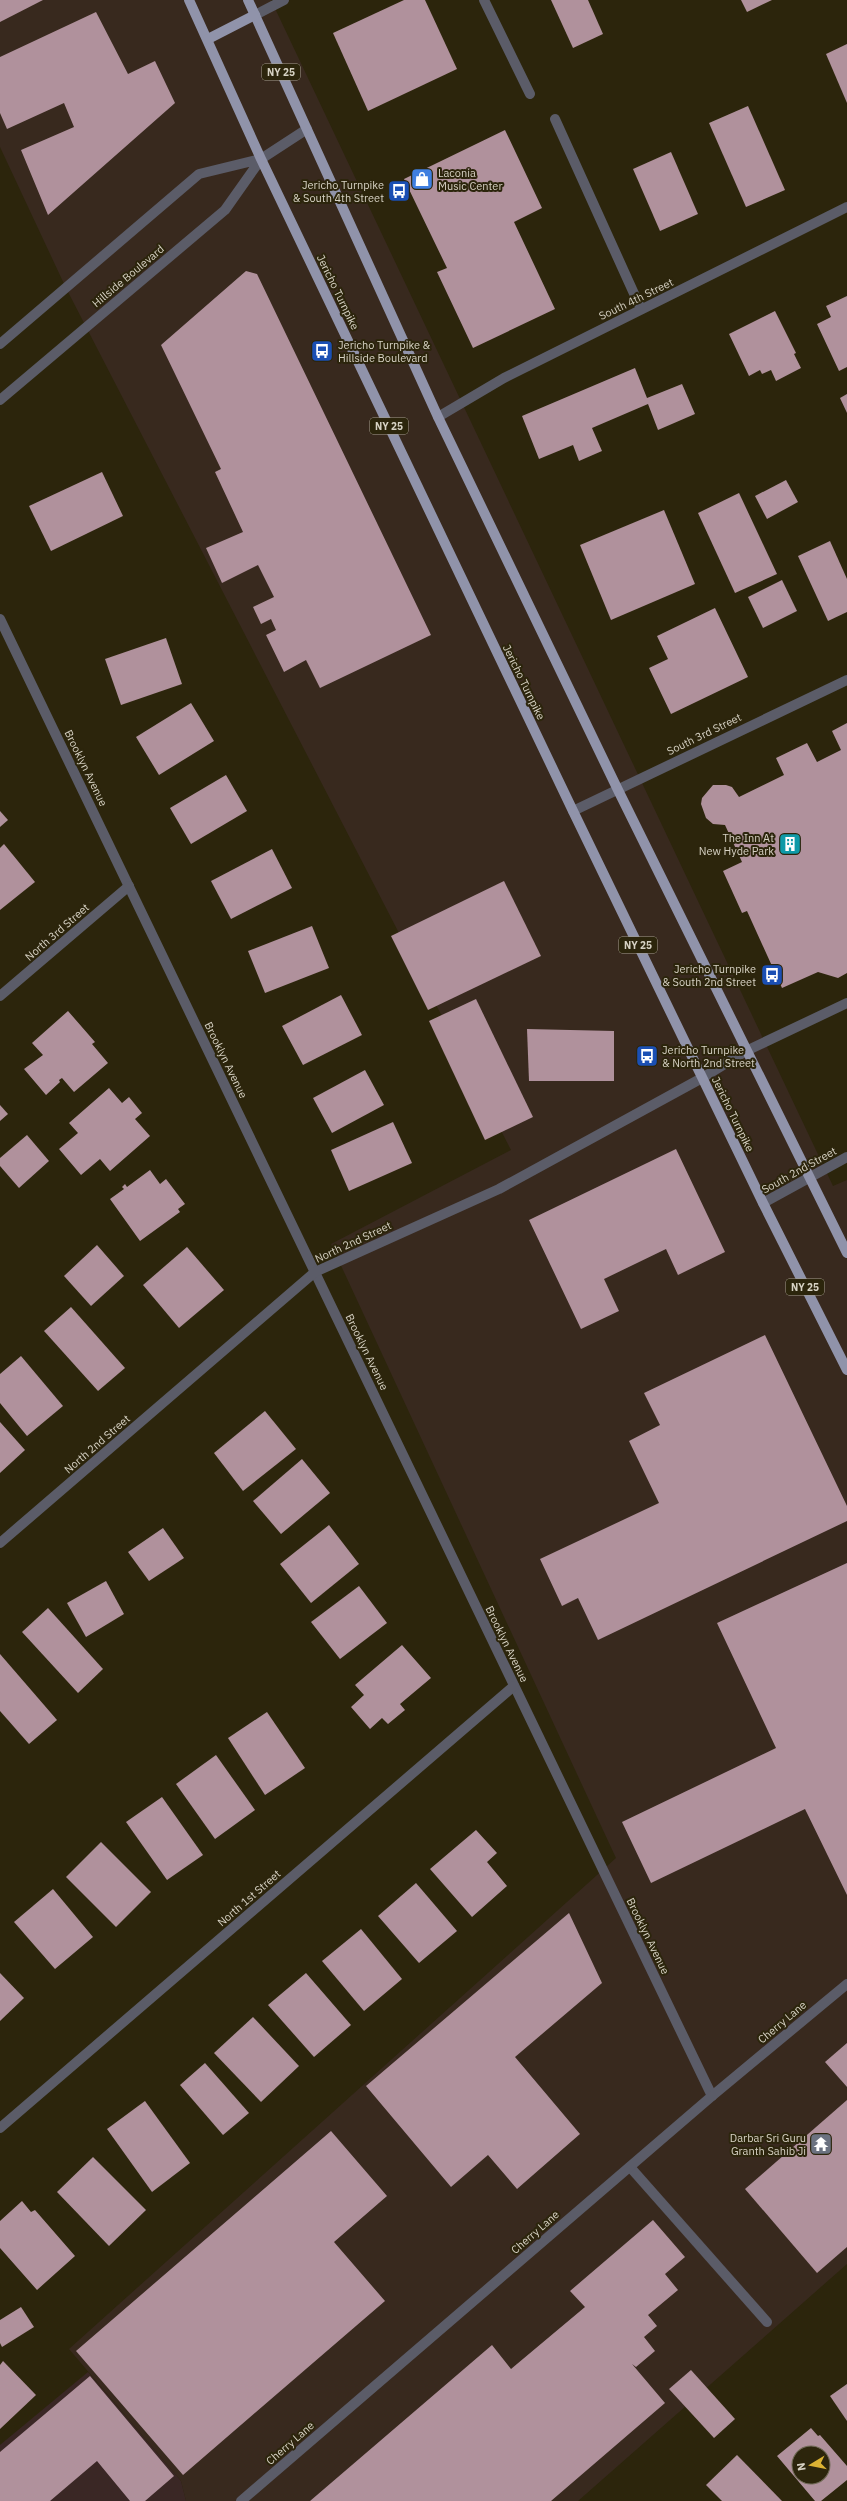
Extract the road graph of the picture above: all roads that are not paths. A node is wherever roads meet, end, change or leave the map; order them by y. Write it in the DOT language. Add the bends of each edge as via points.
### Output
graph roads {
  1 [pos="189,0"];
  2 [pos="248,0"];
  3 [pos="284,0"];
  4 [pos="484,0"];
  5 [pos="254,15"];
  6 [pos="208,39"];
  7 [pos="530,94"];
  8 [pos="555,119"];
  9 [pos="307,129"];
  10 [pos="261,159"];
  11 [pos="847,207"];
  12 [pos="641,310"];
  13 [pos="0,344"];
  14 [pos="0,400"];
  15 [pos="438,417"];
  16 [pos="0,619"];
  17 [pos="847,680"];
  18 [pos="618,790"];
  19 [pos="573,811"];
  20 [pos="129,886"];
  21 [pos="0,996"];
  22 [pos="847,1003"];
  23 [pos="746,1051"];
  24 [pos="702,1078"];
  25 [pos="847,1157"];
  26 [pos="808,1177"];
  27 [pos="763,1203"];
  28 [pos="847,1253"];
  29 [pos="315,1272"];
  30 [pos="847,1370"];
  31 [pos="0,1543"];
  32 [pos="514,1686"];
  33 [pos="847,1984"];
  34 [pos="712,2096"];
  35 [pos="0,2128"];
  36 [pos="630,2167"];
  37 [pos="767,2322"];
  38 [pos="241,2501"];
  1 -- 6 [label="main road, Jericho Turnpike / NY 25"];
  2 -- 5 [label="main road, NY 25"];
  3 -- 5 [label="street"];
  4 -- 7 [label="street"];
  5 -- 6 [label="main road"];
  5 -- 9 [label="main road, NY 25"];
  6 -- 10 [label="main road, Jericho Turnpike / NY 25"];
  8 -- 12 [label="street"];
  9 -- 10 [label="street, Hillside Boulevard"];
  9 -- 15 [label="main road, NY 25"];
  10 -- 13 [label="street, Hillside Boulevard" via="199,174"];
  10 -- 14 [label="street, Hillside Boulevard" via="225,210"];
  10 -- 19 [label="main road, Jericho Turnpike / NY 25"];
  11 -- 12 [label="street, South 4th Street"];
  12 -- 15 [label="street, South 4th Street" via="504,378"];
  15 -- 18 [label="main road, NY 25"];
  16 -- 20 [label="street, Brooklyn Avenue"];
  17 -- 18 [label="street, South 3rd Street"];
  18 -- 19 [label="street, South 3rd Street"];
  18 -- 23 [label="main road, NY 25"];
  19 -- 24 [label="main road, Jericho Turnpike / NY 25"];
  20 -- 21 [label="street, North 3rd Street"];
  20 -- 29 [label="street, Brooklyn Avenue"];
  22 -- 23 [label="street, North 2nd Street"];
  23 -- 24 [label="street, North 2nd Street"];
  23 -- 26 [label="main road, NY 25"];
  24 -- 27 [label="main road, Jericho Turnpike / NY 25"];
  24 -- 29 [label="street, North 2nd Street" via="499,1189"];
  25 -- 26 [label="street, South 2nd Street"];
  26 -- 27 [label="street, South 2nd Street"];
  26 -- 28 [label="main road, NY 25"];
  27 -- 30 [label="main road, Jericho Turnpike / NY 25"];
  29 -- 31 [label="street, North 2nd Street"];
  29 -- 32 [label="street, Brooklyn Avenue"];
  32 -- 34 [label="street, Brooklyn Avenue"];
  32 -- 35 [label="street, North 1st Street"];
  33 -- 34 [label="street, Cherry Lane"];
  34 -- 36 [label="street, Cherry Lane"];
  36 -- 37 [label="street"];
  36 -- 38 [label="street, Cherry Lane"];
}
